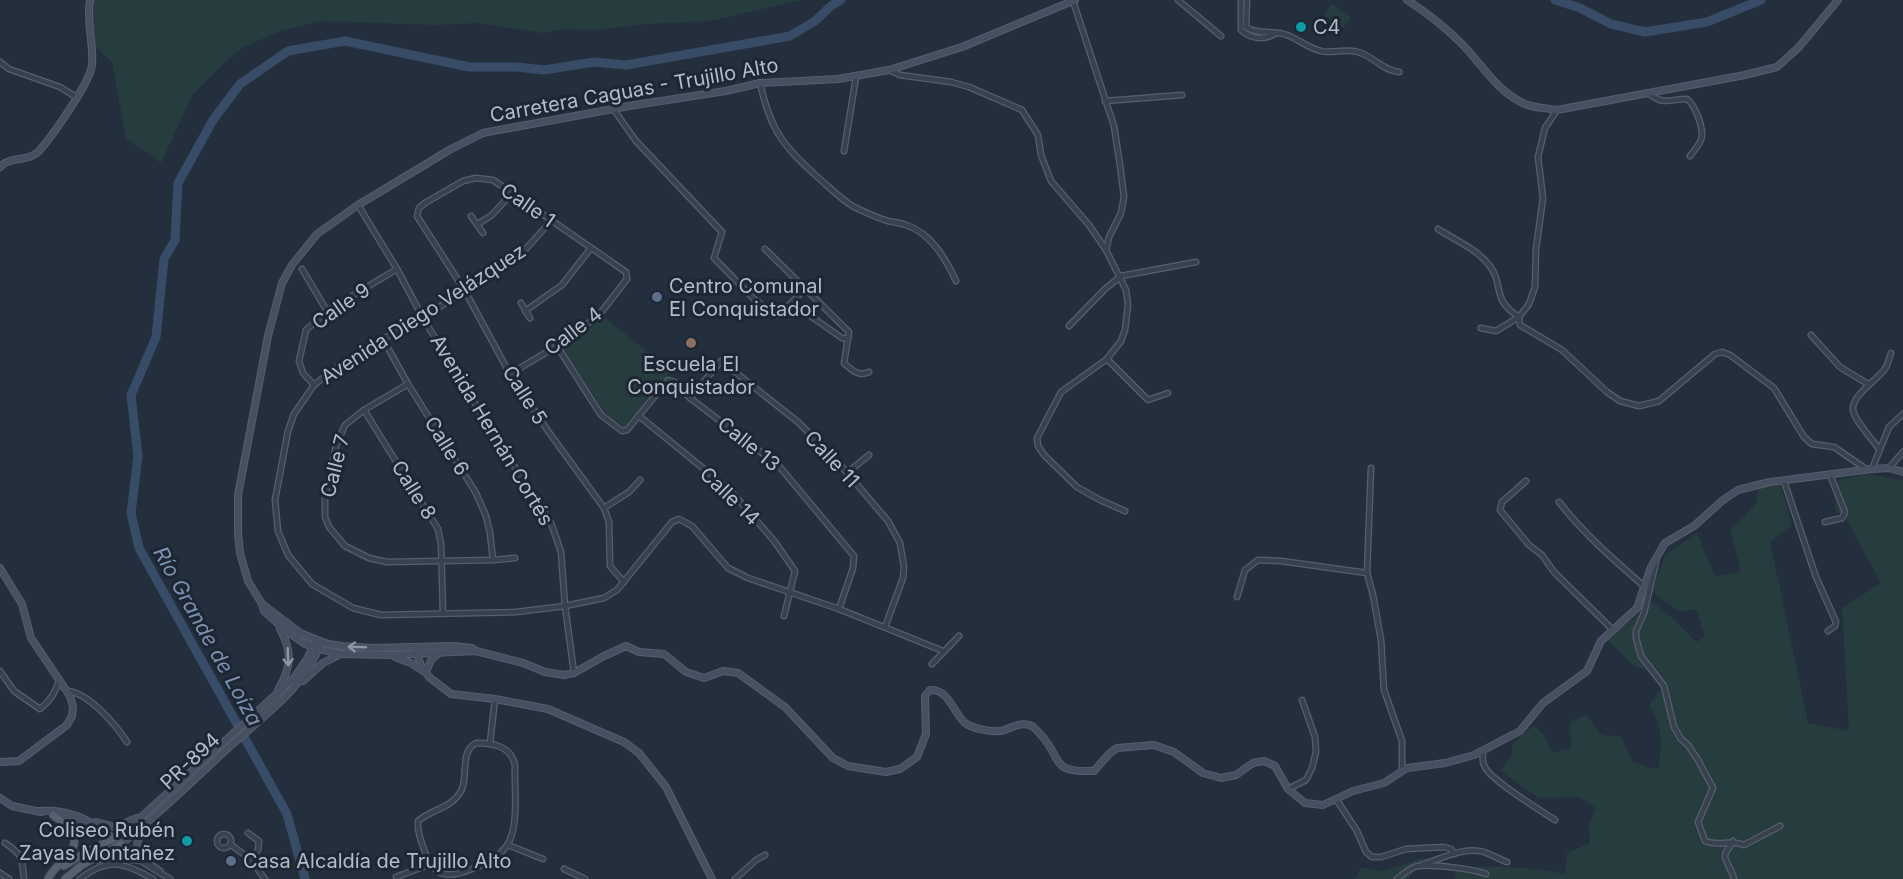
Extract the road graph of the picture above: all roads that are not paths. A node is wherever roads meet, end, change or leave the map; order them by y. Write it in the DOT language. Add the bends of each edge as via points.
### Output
graph roads {
  1 [pos="90,0"];
  2 [pos="1074,0"];
  3 [pos="1178,0"];
  4 [pos="1241,0"];
  5 [pos="1247,0"];
  6 [pos="1407,0"];
  7 [pos="1838,0"];
  8 [pos="1276,33"];
  9 [pos="1221,36"];
  10 [pos="0,62"];
  11 [pos="889,70"];
  12 [pos="1400,72"];
  13 [pos="856,76"];
  14 [pos="760,83"];
  15 [pos="1648,93"];
  16 [pos="1182,95"];
  17 [pos="76,98"];
  18 [pos="1105,101"];
  19 [pos="614,110"];
  20 [pos="1557,110"];
  21 [pos="844,151"];
  22 [pos="1690,156"];
  23 [pos="0,166"];
  24 [pos="512,193"];
  25 [pos="358,205"];
  26 [pos="419,208"];
  27 [pos="471,216"];
  28 [pos="551,220"];
  29 [pos="478,224"];
  30 [pos="1438,230"];
  31 [pos="483,233"];
  32 [pos="591,248"];
  33 [pos="765,249"];
  34 [pos="1106,250"];
  35 [pos="1196,262"];
  36 [pos="397,269"];
  37 [pos="302,270"];
  38 [pos="1121,276"];
  39 [pos="627,279"];
  40 [pos="956,281"];
  41 [pos="806,288"];
  42 [pos="465,291"];
  43 [pos="521,303"];
  44 [pos="792,303"];
  45 [pos="327,311"];
  46 [pos="525,311"];
  47 [pos="1519,317"];
  48 [pos="423,318"];
  49 [pos="530,318"];
  50 [pos="1069,326"];
  51 [pos="1480,328"];
  52 [pos="1810,335"];
  53 [pos="383,339"];
  54 [pos="848,339"];
  55 [pos="557,346"];
  56 [pos="1891,353"];
  57 [pos="1107,359"];
  58 [pos="869,372"];
  59 [pos="510,374"];
  60 [pos="408,384"];
  61 [pos="1868,384"];
  62 [pos="314,385"];
  63 [pos="1168,393"];
  64 [pos="690,398"];
  65 [pos="364,410"];
  66 [pos="1903,414"];
  67 [pos="639,416"];
  68 [pos="1879,449"];
  69 [pos="1903,452"];
  70 [pos="869,455"];
  71 [pos="1371,468"];
  72 [pos="1889,468"];
  73 [pos="1870,470"];
  74 [pos="1903,472"];
  75 [pos="847,473"];
  76 [pos="1830,475"];
  77 [pos="640,480"];
  78 [pos="1527,481"];
  79 [pos="1784,481"];
  80 [pos="1559,502"];
  81 [pos="604,508"];
  82 [pos="1125,512"];
  83 [pos="1825,522"];
  84 [pos="1658,555"];
  85 [pos="515,558"];
  86 [pos="492,560"];
  87 [pos="441,562"];
  88 [pos="0,568"];
  89 [pos="1367,573"];
  90 [pos="624,582"];
  91 [pos="1645,587"];
  92 [pos="791,592"];
  93 [pos="1237,597"];
  94 [pos="262,604"];
  95 [pos="565,606"];
  96 [pos="839,609"];
  97 [pos="443,613"];
  98 [pos="784,616"];
  99 [pos="275,622"];
  100 [pos="885,627"];
  101 [pos="1612,629"];
  102 [pos="1828,631"];
  103 [pos="959,636"];
  104 [pos="317,645"];
  105 [pos="416,650"];
  106 [pos="476,651"];
  107 [pos="943,651"];
  108 [pos="440,652"];
  109 [pos="341,654"];
  110 [pos="388,655"];
  111 [pos="932,664"];
  112 [pos="0,670"];
  113 [pos="426,672"];
  114 [pos="574,673"];
  115 [pos="59,678"];
  116 [pos="295,687"];
  117 [pos="67,691"];
  118 [pos="276,693"];
  119 [pos="495,699"];
  120 [pos="1302,700"];
  121 [pos="127,742"];
  122 [pos="490,743"];
  123 [pos="1483,751"];
  124 [pos="0,762"];
  125 [pos="1402,771"];
  126 [pos="1288,789"];
  127 [pos="0,798"];
  128 [pos="1336,799"];
  129 [pos="40,812"];
  130 [pos="53,815"];
  131 [pos="143,816"];
  132 [pos="1555,820"];
  133 [pos="91,822"];
  134 [pos="148,824"];
  135 [pos="1780,826"];
  136 [pos="248,833"];
  137 [pos="112,839"];
  138 [pos="1733,841"];
  139 [pos="5,843"];
  140 [pos="230,844"];
  141 [pos="119,845"];
  142 [pos="508,845"];
  143 [pos="1454,854"];
  144 [pos="765,855"];
  145 [pos="139,859"];
  146 [pos="543,859"];
  147 [pos="250,860"];
  148 [pos="1507,862"];
  149 [pos="86,863"];
  150 [pos="428,865"];
  151 [pos="1417,866"];
  152 [pos="564,869"];
  153 [pos="0,873"];
  154 [pos="1486,874"];
  155 [pos="396,878"];
  156 [pos="9,879"];
  157 [pos="24,879"];
  158 [pos="49,879"];
  159 [pos="65,879"];
  160 [pos="80,879"];
  161 [pos="153,879"];
  162 [pos="171,879"];
  163 [pos="265,879"];
  164 [pos="585,879"];
  165 [pos="712,879"];
  166 [pos="735,879"];
  167 [pos="1397,879"];
  168 [pos="1734,879"];
  1 -- 17 [label="street" via="92,68"];
  2 -- 11 [label="street, Carretera Caguas - Trujillo Alto" via="971,43"];
  2 -- 18 [label="street"];
  3 -- 9 [label="street"];
  4 -- 8 [label="street" via="1240,30 1255,38"];
  5 -- 8 [label="street" via="1246,27 1253,32"];
  6 -- 20 [label="street" via="1432,16 1510,96 1527,105"];
  7 -- 15 [label="street" via="1778,67"];
  8 -- 12 [label="street" via="1323,52 1358,52"];
  10 -- 17 [label="street" via="60,87"];
  11 -- 13 [label="street, Carretera Caguas - Trujillo Alto"];
  11 -- 34 [label="street" via="969,87 1022,110 1038,135 1051,181"];
  13 -- 14 [label="street, Carretera Caguas - Trujillo Alto"];
  13 -- 21 [label="street"];
  14 -- 19 [label="street, Carretera Caguas - Trujillo Alto"];
  14 -- 40 [label="street" via="780,138 793,155 842,199 923,234 940,252"];
  15 -- 20 [label="street"];
  15 -- 22 [label="street" via="1656,100 1687,99 1692,103 1702,135"];
  16 -- 18 [label="street"];
  17 -- 23 [label="street" via="36,154 5,161"];
  18 -- 34 [label="street" via="1114,126 1124,197"];
  19 -- 25 [label="street, Carretera Caguas - Trujillo Alto" via="483,133"];
  19 -- 44 [label="street" via="642,147 722,232 714,258 717,262 776,315"];
  20 -- 47 [label="street" via="1545,128 1539,148 1543,198 1535,287"];
  24 -- 26 [label="street, Calle 1" via="493,180 476,178 463,181"];
  24 -- 28 [label="street, Calle 1"];
  24 -- 29 [label="street"];
  25 -- 36 [label="street, Avenida Hernán Cortés"];
  25 -- 94 [label="street, Carretera Caguas - Trujillo Alto" via="317,234 292,265 282,283 268,336 238,495 240,553 248,581"];
  26 -- 42 [label="street, Calle 5" via="417,216"];
  27 -- 29 [label="street"];
  28 -- 32 [label="street, Calle 1"];
  28 -- 42 [label="street, Avenida Diego Velázquez" via="524,251"];
  29 -- 31 [label="street"];
  30 -- 47 [label="street" via="1492,267 1500,299"];
  32 -- 39 [label="street, Calle 1" via="626,272"];
  32 -- 46 [label="street" via="562,285"];
  33 -- 41 [label="street"];
  34 -- 38 [label="street"];
  35 -- 38 [label="street"];
  36 -- 45 [label="street, Calle 9"];
  36 -- 48 [label="street, Avenida Hernán Cortés"];
  37 -- 45 [label="street"];
  38 -- 50 [label="street"];
  38 -- 57 [label="street" via="1127,297 1125,330"];
  39 -- 55 [label="street, Calle 4" via="599,315"];
  41 -- 44 [label="street"];
  41 -- 54 [label="street" via="849,332"];
  42 -- 48 [label="street, Avenida Diego Velázquez"];
  42 -- 59 [label="street, Calle 5"];
  43 -- 46 [label="street"];
  44 -- 54 [label="street"];
  45 -- 62 [label="street, Calle 9" via="306,330 299,361"];
  46 -- 49 [label="street"];
  47 -- 51 [label="street" via="1496,331"];
  47 -- 73 [label="street" via="1520,325 1562,351 1607,392 1620,401 1639,406 1659,401 1715,354 1730,355 1773,388 1812,444 1834,447"];
  48 -- 53 [label="street, Avenida Diego Velázquez"];
  48 -- 95 [label="street, Avenida Hernán Cortés" via="551,523 561,552"];
  52 -- 61 [label="street" via="1840,367"];
  53 -- 60 [label="street, Calle 6"];
  53 -- 62 [label="street, Avenida Diego Velázquez"];
  54 -- 58 [label="street" via="844,363 858,374"];
  55 -- 59 [label="street, Calle 4"];
  55 -- 67 [label="street, Calle 13" via="600,415 622,431"];
  56 -- 61 [label="street" via="1886,369"];
  57 -- 63 [label="street" via="1148,400"];
  57 -- 82 [label="street" via="1061,392 1036,438 1044,455 1077,487"];
  59 -- 81 [label="street, Calle 5"];
  60 -- 65 [label="street, Calle 7"];
  60 -- 86 [label="street, Calle 6" via="476,493 486,516"];
  61 -- 68 [label="street" via="1852,409"];
  62 -- 97 [label="street, Avenida Diego Velázquez" via="294,414 288,431 275,500 278,531 288,555 312,584 353,608 381,615"];
  64 -- 67 [label="street, Calle 13" via="668,380"];
  64 -- 75 [label="street, Calle 11" via="721,361 798,422"];
  64 -- 96 [label="street, Calle 13" via="779,466 854,556"];
  65 -- 87 [label="street, Calle 8" via="438,529"];
  65 -- 87 [label="street, Calle 7" via="345,425 336,446 325,498 328,527 345,546 369,558"];
  66 -- 68 [label="street" via="1889,427"];
  67 -- 92 [label="street, Calle 14" via="731,491 795,571"];
  68 -- 73 [label="street"];
  69 -- 72 [label="street"];
  70 -- 75 [label="street"];
  71 -- 89 [label="street"];
  72 -- 73 [label="street"];
  72 -- 74 [label="street"];
  73 -- 76 [label="street"];
  75 -- 100 [label="street, Calle 11" via="888,521 900,543 903,578"];
  76 -- 79 [label="street"];
  76 -- 83 [label="street" via="1845,512 1842,518"];
  77 -- 81 [label="street"];
  78 -- 101 [label="street" via="1502,502 1500,510 1554,572"];
  79 -- 84 [label="street" via="1738,490 1694,526 1665,543"];
  79 -- 102 [label="street" via="1816,577 1836,622"];
  80 -- 91 [label="street" via="1592,540"];
  81 -- 90 [label="street, Calle 5" via="609,522 610,566"];
  84 -- 91 [label="street"];
  84 -- 138 [label="street" via="1636,639 1641,656 1664,686 1674,727 1713,788 1698,822 1705,841 1719,845"];
  85 -- 86 [label="street, Calle 7"];
  86 -- 87 [label="street, Calle 7"];
  87 -- 97 [label="street, Calle 8"];
  88 -- 115 [label="street" via="22,604 31,638"];
  89 -- 93 [label="street" via="1258,560 1245,570"];
  89 -- 125 [label="street" via="1381,640 1384,690 1402,741"];
  90 -- 92 [label="street, Avenida Diego Velázquez" via="672,522 679,519 693,526 728,568"];
  90 -- 95 [label="street, Avenida Diego Velázquez" via="604,598"];
  91 -- 101 [label="street" via="1637,608"];
  92 -- 96 [label="street, Avenida Diego Velázquez"];
  92 -- 98 [label="street, Calle 14"];
  94 -- 99 [label="street, Carretera Caguas - Trujillo Alto"];
  94 -- 104 [label="street, Carretera Caguas - Trujillo Alto"];
  95 -- 97 [label="street, Avenida Diego Velázquez" via="516,612"];
  95 -- 114 [label="street, Avenida Hernán Cortés"];
  96 -- 100 [label="street, Avenida Diego Velázquez"];
  99 -- 104 [label="street, Carretera Caguas - Trujillo Alto" via="297,639"];
  99 -- 118 [label="street, one-way" via="289,659"];
  100 -- 107 [label="street, Avenida Diego Velázquez"];
  101 -- 123 [label="street" via="1601,641 1587,671 1543,703 1520,731"];
  103 -- 107 [label="street"];
  105 -- 104 [label="street, Carretera Caguas - Trujillo Alto, one-way"];
  104 -- 109 [label="street, Carretera Caguas - Trujillo Alto"];
  104 -- 116 [label="street, PR-894 / PR-894" via="310,666"];
  104 -- 118 [label="street, PR-894 / PR-894" via="294,678"];
  105 -- 106 [label="street, Carretera Caguas - Trujillo Alto" via="452,646"];
  105 -- 108 [label="street"];
  105 -- 110 [label="street, Carretera Caguas - Trujillo Alto"];
  105 -- 113 [label="street"];
  106 -- 108 [label="street"];
  106 -- 114 [label="street" via="544,672"];
  107 -- 111 [label="street"];
  108 -- 113 [label="street"];
  109 -- 110 [label="street, Carretera Caguas - Trujillo Alto"];
  109 -- 116 [label="street" via="322,663"];
  110 -- 113 [label="street"];
  112 -- 115 [label="street" via="14,691 40,709 48,703"];
  113 -- 119 [label="street" via="451,694"];
  114 -- 126 [label="street" via="626,646 639,652 664,654 686,672 704,678 723,670 738,673 786,707 833,758 848,766 886,772 900,769 917,757 926,734 925,696 934,689 941,692 965,723 975,728 999,731 1019,724 1033,726 1059,765 1075,772 1094,771 1117,748 1154,745 1221,778 1236,775 1264,760 1275,766"];
  115 -- 117 [label="street"];
  116 -- 134 [label="street, PR-894 / PR-894"];
  117 -- 121 [label="street" via="80,693 100,709"];
  117 -- 124 [label="street" via="73,707 67,725 19,761"];
  118 -- 131 [label="street, PR-894 / PR-894"];
  119 -- 122 [label="street"];
  119 -- 165 [label="street" via="548,709 624,742 639,753 666,787"];
  120 -- 126 [label="street" via="1316,737 1316,752 1306,780"];
  122 -- 142 [label="street" via="508,750 515,765 515,821"];
  122 -- 150 [label="street" via="469,746 465,779 455,799 418,820"];
  123 -- 125 [label="street"];
  123 -- 132 [label="street" via="1483,764 1497,782"];
  125 -- 128 [label="street" via="1384,783 1353,790"];
  126 -- 128 [label="street" via="1305,803 1323,805"];
  127 -- 129 [label="street" via="12,807"];
  128 -- 143 [label="street" via="1357,831 1365,852 1372,857 1406,849 1444,847"];
  129 -- 130 [label="street"];
  129 -- 133 [label="street" via="54,810"];
  130 -- 137 [label="street"];
  130 -- 158 [label="main road" via="70,829 74,845"];
  131 -- 133 [label="street" via="115,827"];
  131 -- 137 [label="street, PR-894 / PR-894"];
  133 -- 137 [label="street"];
  134 -- 141 [label="street, PR-894 / PR-894"];
  134 -- 145 [label="street" via="136,841"];
  135 -- 138 [label="street" via="1744,845"];
  136 -- 147 [label="street" via="259,841"];
  137 -- 141 [label="street"];
  137 -- 158 [label="main road" via="75,858"];
  138 -- 168 [label="street" via="1725,860"];
  139 -- 157 [label="street" via="23,859"];
  140 -- 147 [label="street"];
  141 -- 145 [label="street"];
  141 -- 149 [label="main road"];
  142 -- 146 [label="street"];
  142 -- 150 [label="street" via="487,863 449,879 431,871"];
  143 -- 148 [label="street" via="1482,852"];
  143 -- 151 [label="street"];
  144 -- 166 [label="street"];
  145 -- 149 [label="main road" via="110,856"];
  145 -- 162 [label="street"];
  147 -- 163 [label="street"];
  149 -- 159 [label="main road"];
  150 -- 155 [label="street"];
  151 -- 154 [label="street" via="1474,869"];
  151 -- 167 [label="street"];
  152 -- 164 [label="street"];
  153 -- 156 [label="street"];
  160 -- 161 [label="street" via="101,866 117,864"];
}
